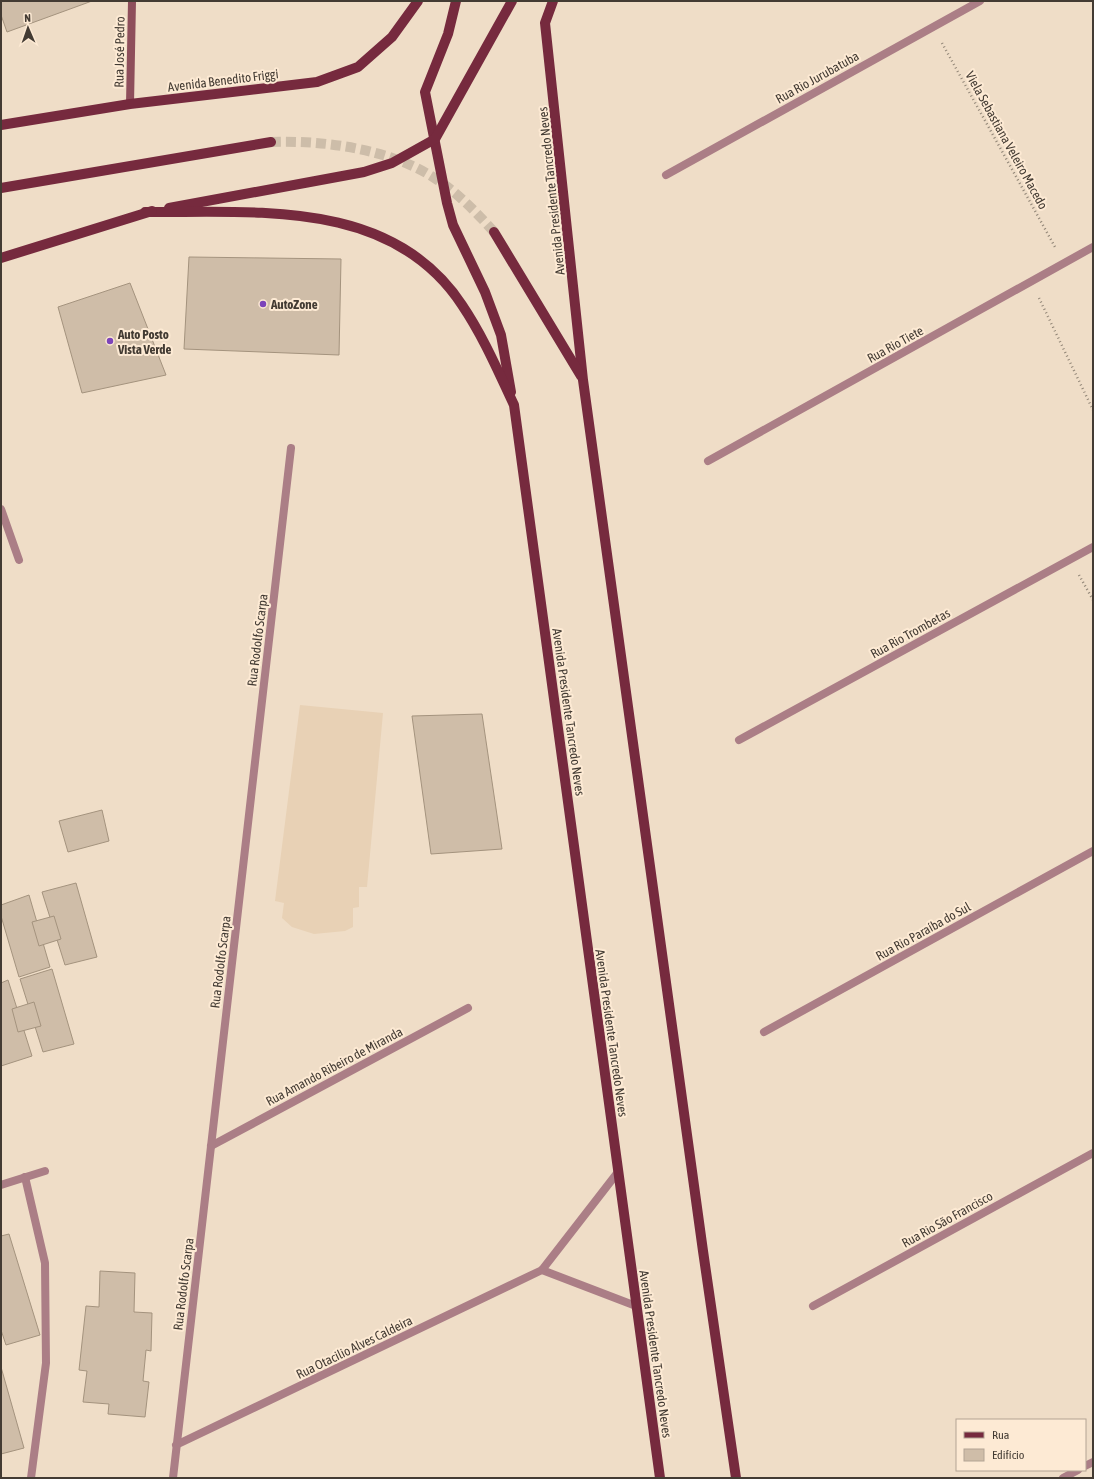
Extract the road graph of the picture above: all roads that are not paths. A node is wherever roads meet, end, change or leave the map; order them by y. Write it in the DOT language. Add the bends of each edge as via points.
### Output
graph roads {
  1 [pos="132,1"];
  2 [pos="418,1"];
  3 [pos="456,1"];
  4 [pos="512,1"];
  5 [pos="553,1"];
  6 [pos="980,1"];
  7 [pos="130,104"];
  8 [pos="1,125"];
  9 [pos="435,139"];
  10 [pos="271,142"];
  11 [pos="666,175"];
  12 [pos="1,188"];
  13 [pos="145,212"];
  14 [pos="494,232"];
  15 [pos="1093,247"];
  16 [pos="1,258"];
  17 [pos="583,380"];
  18 [pos="514,405"];
  19 [pos="291,448"];
  20 [pos="708,461"];
  21 [pos="1,509"];
  22 [pos="1093,547"];
  23 [pos="19,560"];
  24 [pos="739,740"];
  25 [pos="1093,852"];
  26 [pos="468,1008"];
  27 [pos="764,1032"];
  28 [pos="211,1146"];
  29 [pos="1093,1153"];
  30 [pos="44,1171"];
  31 [pos="618,1172"];
  32 [pos="25,1177"];
  33 [pos="1,1185"];
  34 [pos="542,1270"];
  35 [pos="636,1306"];
  36 [pos="813,1306"];
  37 [pos="176,1445"];
  38 [pos="1076,1471"];
  39 [pos="31,1478"];
  40 [pos="173,1478"];
  41 [pos="660,1478"];
  42 [pos="736,1478"];
  43 [pos="1063,1478"];
  1 -- 7 [label="street, Rua José Pedro"];
  2 -- 7 [label="main road, Avenida Benedito Friggi" via="392,37 358,67 317,82"];
  3 -- 9 [label="main road" via="448,34 425,92"];
  4 -- 9 [label="main road"];
  5 -- 17 [label="main road, Avenida Presidente Tancredo Neves" via="545,23"];
  6 -- 11 [label="street, Rua Rio Jurubatuba"];
  7 -- 8 [label="main road, Avenida Benedito Friggi"];
  9 -- 13 [label="main road" via="392,162 364,172"];
  9 -- 18 [label="main road" via="453,225 485,292 501,335"];
  10 -- 12 [label="main road"];
  13 -- 16 [label="main road"];
  13 -- 18 [label="main road, Avenida Presidente Tancredo Neves" via="288,214 333,220 392,242 430,267 462,304"];
  14 -- 17 [label="main road, Avenida Presidente Tancredo Neves"];
  15 -- 20 [label="street, Rua Rio Tiete"];
  17 -- 42 [label="main road, Avenida Presidente Tancredo Neves"];
  18 -- 31 [label="main road, Avenida Presidente Tancredo Neves"];
  19 -- 28 [label="street, Rua Rodolfo Scarpa"];
  21 -- 23 [label="street"];
  22 -- 24 [label="street, Rua Rio Trombetas"];
  25 -- 27 [label="street, Rua Rio Paraíba do Sul"];
  26 -- 28 [label="street, Rua Amando Ribeiro de Miranda"];
  28 -- 37 [label="street, Rua Rodolfo Scarpa"];
  29 -- 36 [label="street, Rua Rio São Francisco"];
  30 -- 32 [label="street"];
  31 -- 34 [label="street"];
  31 -- 35 [label="main road, Avenida Presidente Tancredo Neves"];
  32 -- 33 [label="street"];
  32 -- 39 [label="street" via="45,1263 46,1363"];
  34 -- 35 [label="street"];
  34 -- 37 [label="street, Rua Otacilio Alves Caldeira"];
  35 -- 41 [label="main road, Avenida Presidente Tancredo Neves"];
  37 -- 40 [label="street, Rua Rodolfo Scarpa"];
  38 -- 43 [label="street"];
}
